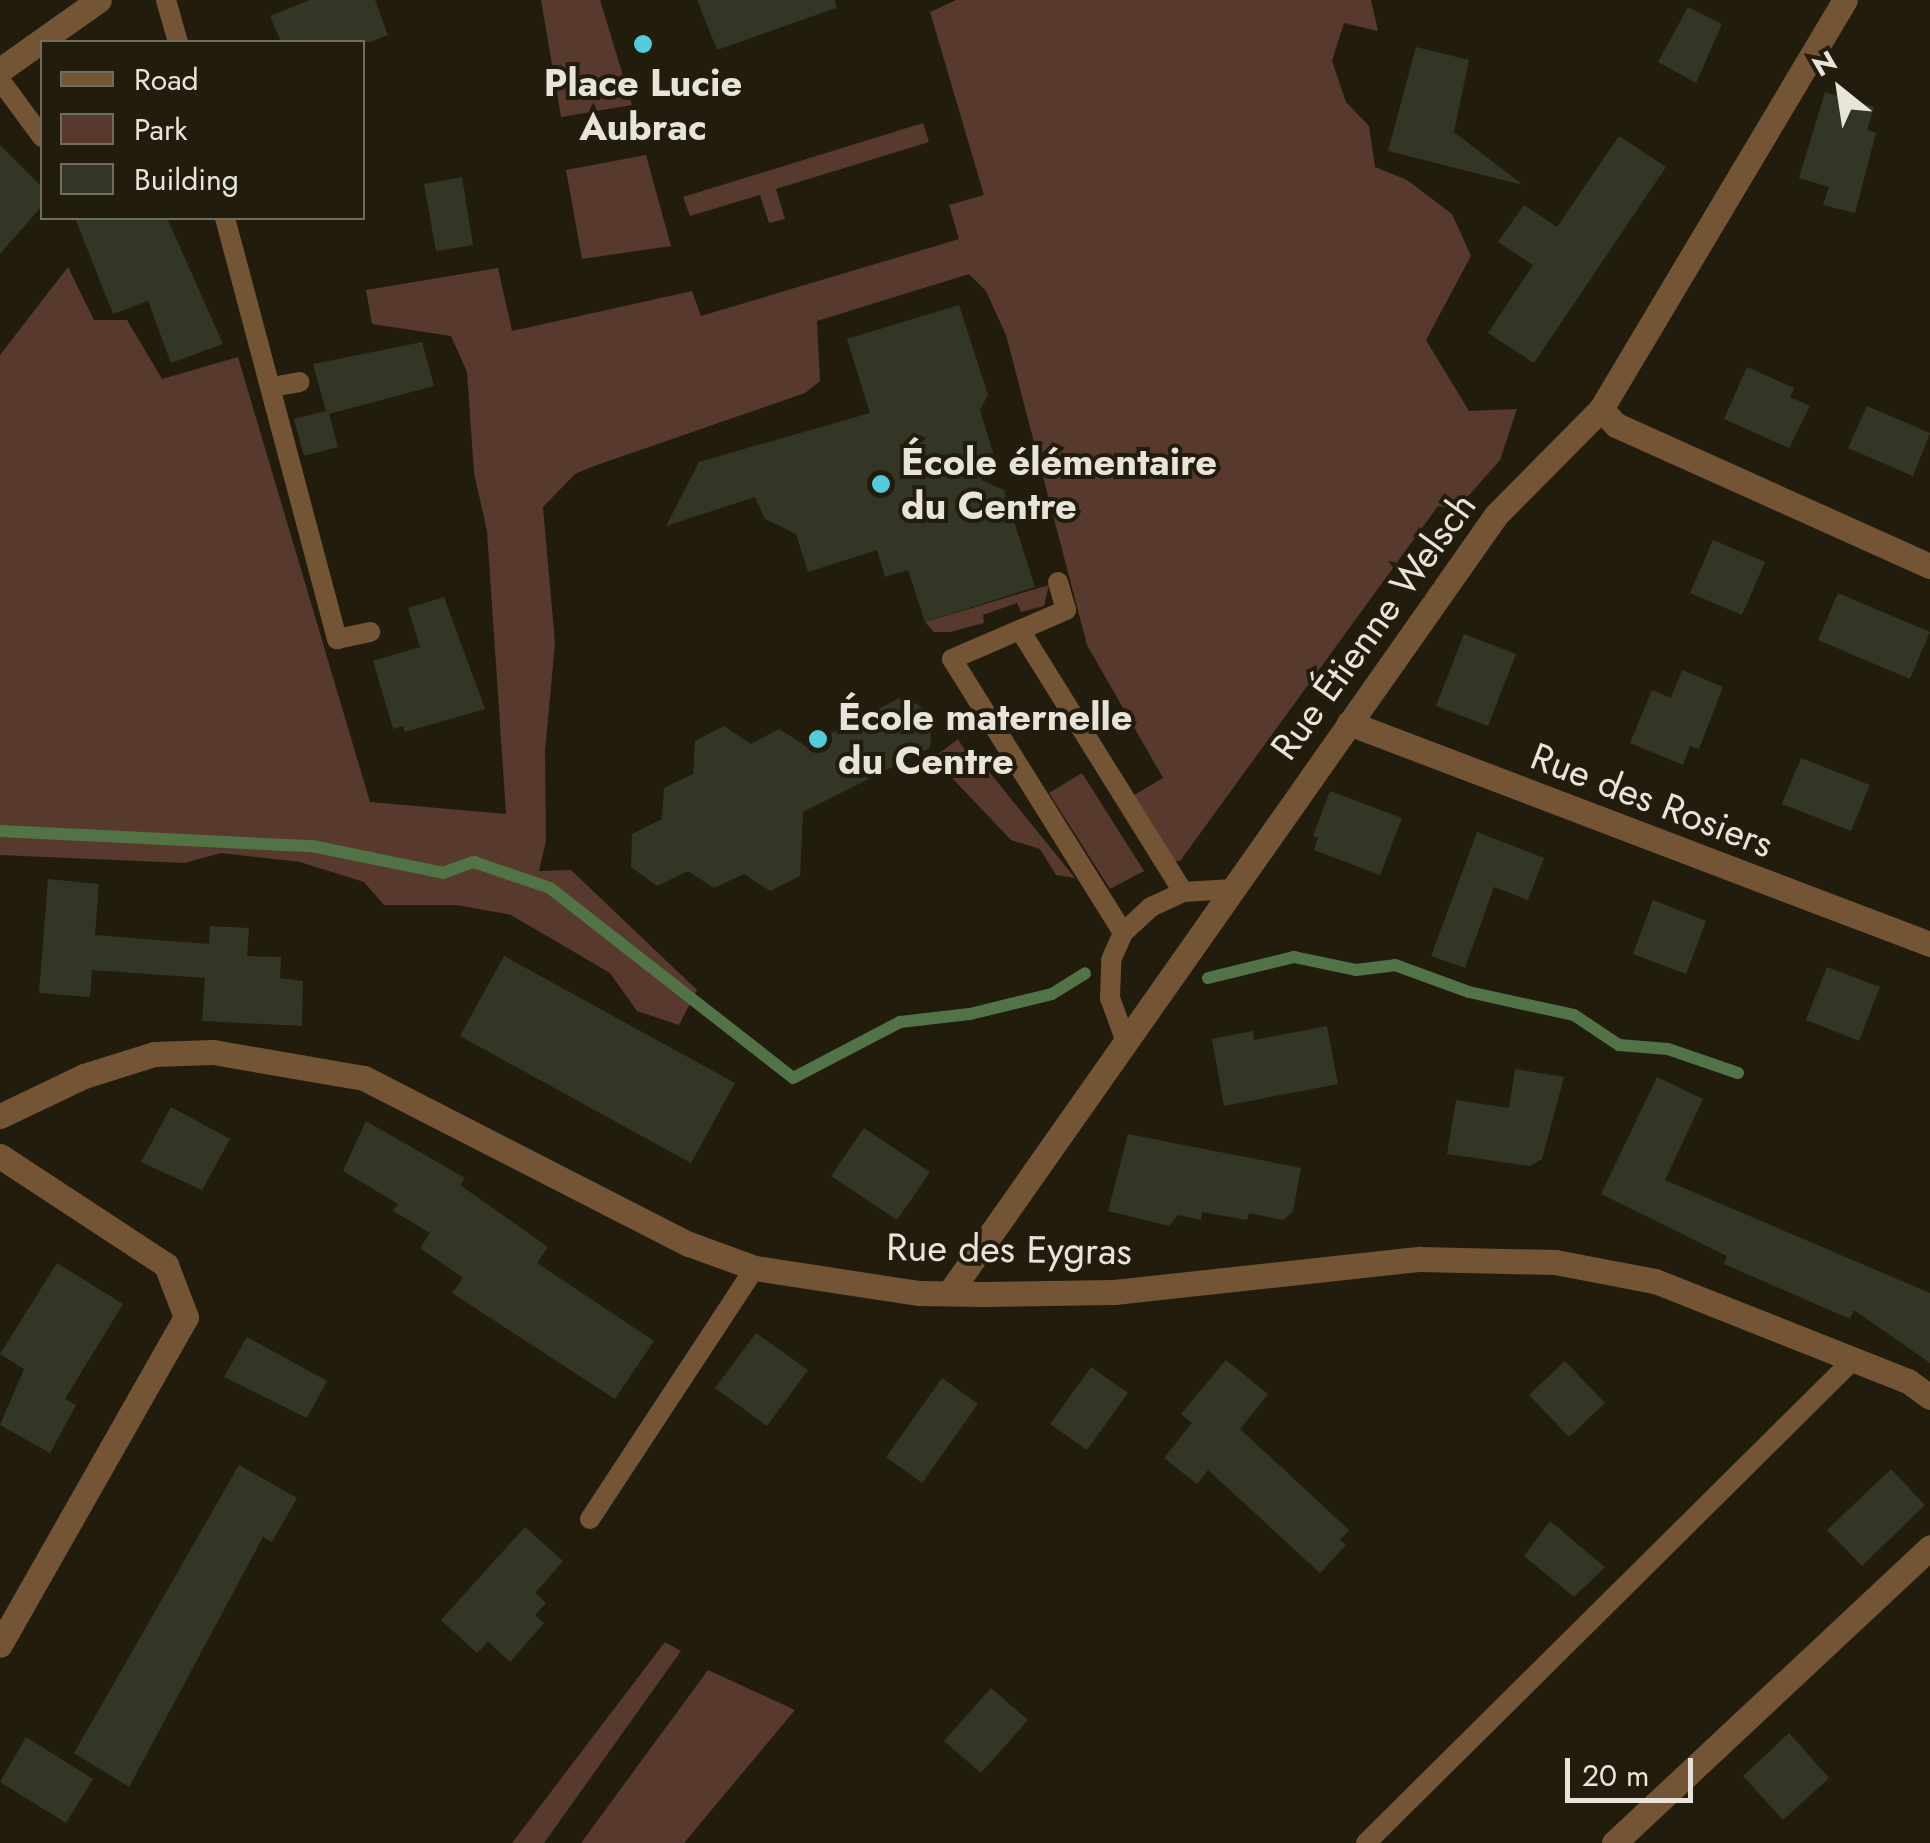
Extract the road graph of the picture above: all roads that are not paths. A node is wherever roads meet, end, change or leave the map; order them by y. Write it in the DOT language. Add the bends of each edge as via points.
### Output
graph roads {
  1 [pos="98,0"];
  2 [pos="166,0"];
  3 [pos="1845,0"];
  4 [pos="42,40"];
  5 [pos="177,40"];
  6 [pos="40,41"];
  7 [pos="0,70"];
  8 [pos="0,80"];
  9 [pos="40,134"];
  10 [pos="227,220"];
  11 [pos="300,382"];
  12 [pos="272,387"];
  13 [pos="1601,409"];
  14 [pos="1930,566"];
  15 [pos="1058,582"];
  16 [pos="1020,630"];
  17 [pos="370,632"];
  18 [pos="1350,722"];
  19 [pos="1233,889"];
  20 [pos="1183,892"];
  21 [pos="1123,933"];
  22 [pos="1930,944"];
  23 [pos="1126,1042"];
  24 [pos="0,1116"];
  25 [pos="0,1156"];
  26 [pos="755,1268"];
  27 [pos="950,1292"];
  28 [pos="1854,1359"];
  29 [pos="1930,1397"];
  30 [pos="590,1520"];
  31 [pos="1930,1547"];
  32 [pos="0,1645"];
  33 [pos="1366,1843"];
  34 [pos="1614,1843"];
  1 -- 4 [label="street"];
  2 -- 5 [label="lane"];
  3 -- 13 [label="street, Rue Étienne Welsch"];
  6 -- 7 [label="street"];
  8 -- 9 [label="lane"];
  10 -- 12 [label="lane"];
  11 -- 12 [label="lane"];
  12 -- 17 [label="lane" via="337,638"];
  13 -- 14 [label="street" via="1616,425"];
  13 -- 18 [label="street, Rue Étienne Welsch" via="1496,514"];
  15 -- 16 [label="lane" via="1066,610"];
  16 -- 20 [label="lane"];
  16 -- 21 [label="lane" via="952,660"];
  18 -- 19 [label="street, Rue Étienne Welsch"];
  18 -- 22 [label="street, Rue des Rosiers"];
  19 -- 20 [label="lane"];
  19 -- 23 [label="street, Rue Étienne Welsch"];
  20 -- 21 [label="lane" via="1150,907"];
  21 -- 23 [label="lane" via="1111,960 1110,998"];
  23 -- 27 [label="street, Rue Étienne Welsch"];
  24 -- 26 [label="street, Rue des Eygras" via="84,1076 154,1054 213,1052 364,1078 689,1244"];
  25 -- 32 [label="street" via="166,1265 186,1317"];
  26 -- 27 [label="street, Rue des Eygras"];
  26 -- 30 [label="lane"];
  27 -- 28 [label="street, Rue des Eygras" via="1114,1292 1420,1258 1556,1262 1656,1280"];
  28 -- 29 [label="street, Rue des Eygras"];
  28 -- 33 [label="lane"];
  31 -- 34 [label="street"];
}
